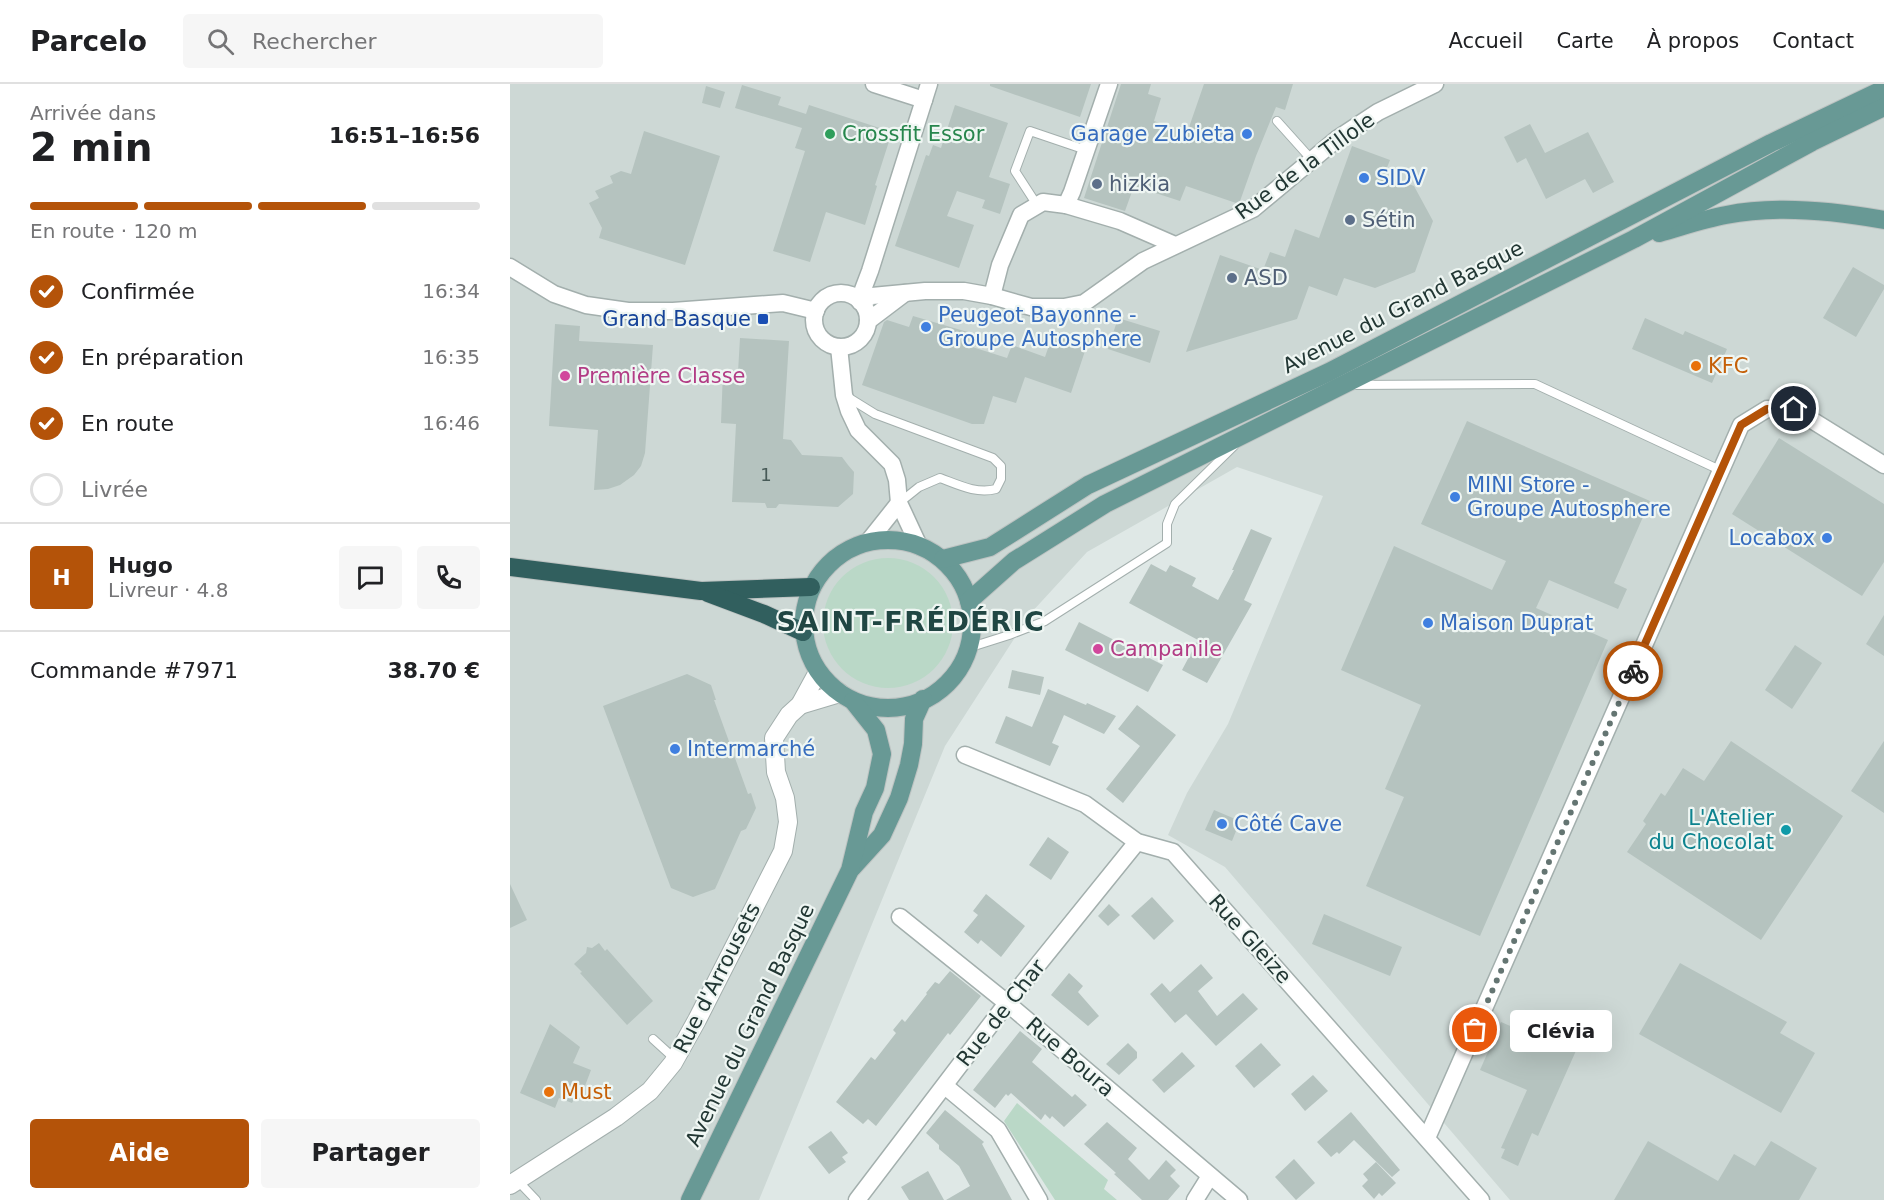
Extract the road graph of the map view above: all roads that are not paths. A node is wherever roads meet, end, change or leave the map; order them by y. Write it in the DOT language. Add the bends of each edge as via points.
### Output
graph roads {
  1 [pos="874,84"];
  2 [pos="1108,84"];
  3 [pos="1436,84"];
  4 [pos="1884,89"];
  5 [pos="927,92"];
  6 [pos="1884,107"];
  7 [pos="1277,120"];
  8 [pos="1086,150"];
  9 [pos="1312,160"];
  10 [pos="1038,205"];
  11 [pos="1066,205"];
  12 [pos="1884,220"];
  13 [pos="1634,239"];
  14 [pos="1176,245"];
  15 [pos="510,267"];
  16 [pos="904,293"];
  17 [pos="992,296"];
  18 [pos="860,301"];
  19 [pos="816,311"];
  20 [pos="868,321"];
  21 [pos="839,347"];
  22 [pos="1341,386"];
  23 [pos="844,395"];
  24 [pos="1250,431"];
  25 [pos="1884,465"];
  26 [pos="1722,471"];
  27 [pos="899,503"];
  28 [pos="868,542"];
  29 [pos="919,546"];
  30 [pos="942,559"];
  31 [pos="510,561"];
  32 [pos="510,567"];
  33 [pos="551,571"];
  34 [pos="811,587"];
  35 [pos="701,591"];
  36 [pos="969,601"];
  37 [pos="803,632"];
  38 [pos="968,648"];
  39 [pos="818,672"];
  40 [pos="847,697"];
  41 [pos="923,699"];
  42 [pos="800,705"];
  43 [pos="964,755"];
  44 [pos="1137,842"];
  45 [pos="850,870"];
  46 [pos="900,917"];
  47 [pos="1007,1003"];
  48 [pos="653,1040"];
  49 [pos="675,1059"];
  50 [pos="945,1086"];
  51 [pos="1427,1138"];
  52 [pos="1210,1176"];
  53 [pos="512,1181"];
  54 [pos="871,1193"];
  55 [pos="536,1200"];
  56 [pos="690,1200"];
  57 [pos="857,1200"];
  58 [pos="1039,1200"];
  59 [pos="1195,1200"];
  60 [pos="1239,1200"];
  61 [pos="1481,1200"];
  1 -- 5 [label="street"];
  2 -- 8 [label="street"];
  3 -- 9 [label="street, Rue de la Tillole" via="1378,112"];
  4 -- 30 [label="main road, Avenue du Grand Basque" via="1771,143 1329,372 1088,485 990,547"];
  5 -- 18 [label="street"];
  6 -- 13 [label="main road, Avenue du Grand Basque"];
  7 -- 9 [label="lane"];
  8 -- 10 [label="lane" via="1030,131 1015,171"];
  8 -- 11 [label="street"];
  9 -- 14 [label="street, Rue de la Tillole" via="1253,209"];
  10 -- 11 [label="street"];
  10 -- 17 [label="street" via="1021,215"];
  11 -- 14 [label="street" via="1120,221"];
  12 -- 13 [label="main road" via="1821,211 1777,210 1727,214"];
  13 -- 22 [label="main road, Avenue du Grand Basque"];
  14 -- 17 [label="street, Rue de la Tillole" via="1143,261 1084,303 1064,308 1030,307"];
  15 -- 19 [label="street" via="554,294 586,305 628,311 673,311 783,303"];
  16 -- 17 [label="street, Rue de la Tillole" via="963,291"];
  16 -- 18 [label="street, Rue de la Tillole"];
  16 -- 20 [label="street"];
  18 -- 19 [label="street" via="850,295 830,296"];
  18 -- 20 [label="street"];
  19 -- 21 [label="street" via="818,335"];
  20 -- 21 [label="street" via="856,343"];
  21 -- 23 [label="street"];
  22 -- 24 [label="main road, Avenue du Grand Basque"];
  22 -- 26 [label="lane" via="1535,384"];
  23 -- 27 [label="street" via="858,430 892,464"];
  23 -- 27 [label="lane" via="875,414 993,458 1001,466 1002,479 996,489 984,492 940,478 919,487"];
  24 -- 36 [label="main road, Avenue du Grand Basque" via="1105,504 1014,561"];
  24 -- 38 [label="lane" via="1175,504 1167,524 1167,543 1045,621"];
  25 -- 26 [label="street" via="1794,409 1767,409 1741,425"];
  26 -- 51 [label="street"];
  27 -- 28 [label="street"];
  27 -- 29 [label="street"];
  28 -- 29 [label="main road" via="893,539"];
  28 -- 34 [label="main road" via="845,551 826,566"];
  29 -- 30 [label="main road"];
  30 -- 36 [label="main road" via="958,578"];
  31 -- 33 [label="highway"];
  32 -- 33 [label="highway"];
  33 -- 35 [label="highway"];
  34 -- 35 [label="highway"];
  34 -- 37 [label="main road" via="804,609"];
  35 -- 37 [label="highway"];
  36 -- 38 [label="main road" via="972,627"];
  37 -- 39 [label="main road"];
  38 -- 41 [label="main road" via="954,677"];
  39 -- 40 [label="main road"];
  39 -- 42 [label="street, Rue d'Arrousets"];
  40 -- 41 [label="main road" via="880,708"];
  40 -- 42 [label="street"];
  40 -- 45 [label="main road, Avenue du Grand Basque" via="876,730 882,754"];
  41 -- 45 [label="main road, Avenue du Grand Basque" via="914,719 913,744 899,798 882,835"];
  42 -- 49 [label="street, Rue d'Arrousets" via="774,738 776,772 788,822 783,851"];
  43 -- 44 [label="street, Rue Gleize" via="1085,804"];
  44 -- 47 [label="street, Rue de Char"];
  44 -- 51 [label="street, Rue Gleize" via="1173,852"];
  45 -- 56 [label="main road, Avenue du Grand Basque"];
  46 -- 47 [label="street, Rue Boura"];
  47 -- 50 [label="street, Rue de Char"];
  47 -- 52 [label="street, Rue Boura"];
  48 -- 49 [label="lane"];
  49 -- 53 [label="street, Rue d'Arrousets" via="650,1091 625,1111"];
  50 -- 54 [label="street, Rue de Char"];
  50 -- 58 [label="street" via="998,1130"];
  51 -- 61 [label="street, Rue Gleize"];
  52 -- 59 [label="street"];
  52 -- 60 [label="street, Rue Boura"];
  53 -- 55 [label="lane"];
  54 -- 57 [label="street, Rue de Char"];
}
